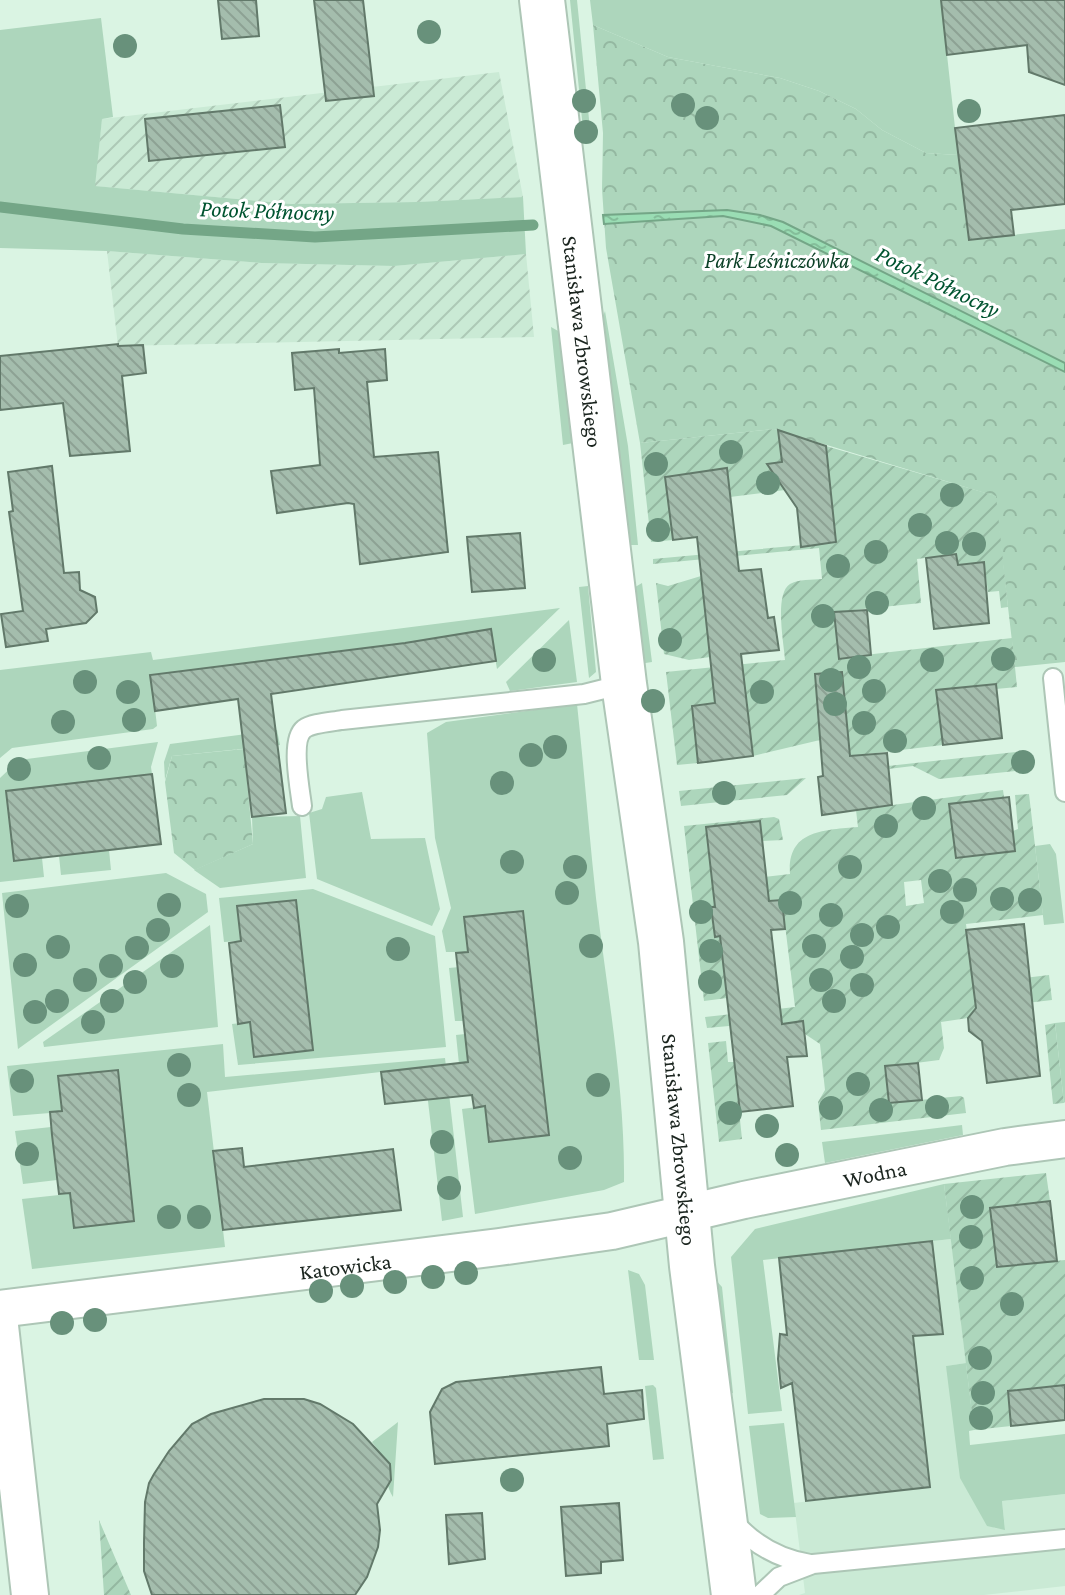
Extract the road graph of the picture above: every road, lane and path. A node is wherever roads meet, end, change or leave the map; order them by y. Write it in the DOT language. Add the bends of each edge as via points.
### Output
graph roads {
  1 [pos="542,0"];
  2 [pos="1053,678"];
  3 [pos="624,684"];
  4 [pos="1065,792"];
  5 [pos="302,806"];
  6 [pos="1065,1139"];
  7 [pos="677,1216"];
  8 [pos="0,1309"];
  9 [pos="0,1326"];
  10 [pos="721,1500"];
  11 [pos="1065,1539"];
  12 [pos="813,1564"];
  13 [pos="30,1595"];
  14 [pos="708,1595"];
  15 [pos="734,1595"];
  16 [pos="760,1595"];
  1 -- 3 [label="street, Stanisława Zbrowskiego"];
  2 -- 4 [label="lane"];
  3 -- 5 [label="lane" via="584,694 306,727 297,754"];
  3 -- 7 [label="street, Stanisława Zbrowskiego" via="661,942"];
  6 -- 7 [label="street, Wodna"];
  7 -- 8 [label="street, Katowicka" via="512,1246"];
  7 -- 10 [label="street, Stanisława Zbrowskiego"];
  7 -- 14 [label="street, Stanisława Zbrowskiego"];
  9 -- 13 [label="street"];
  10 -- 12 [label="lane" via="754,1541 776,1555"];
  10 -- 15 [label="street, Stanisława Zbrowskiego"];
  11 -- 12 [label="lane"];
  12 -- 16 [label="lane" via="779,1577"];
}
